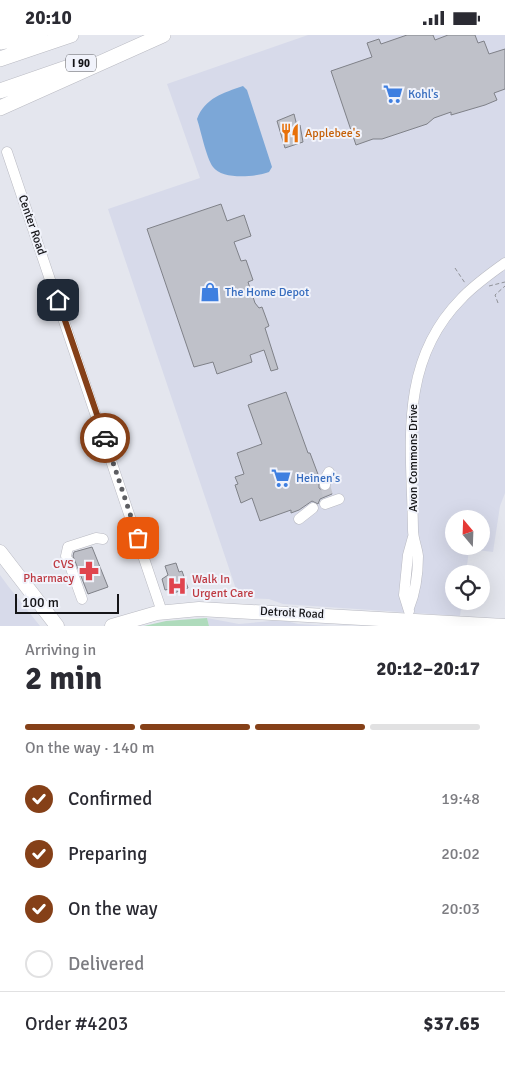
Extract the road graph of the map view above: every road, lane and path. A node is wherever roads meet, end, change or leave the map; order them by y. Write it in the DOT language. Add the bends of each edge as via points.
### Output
graph roads {
  1 [pos="39,35"];
  2 [pos="71,35"];
  3 [pos="163,35"];
  4 [pos="0,42"];
  5 [pos="0,59"];
  6 [pos="0,91"];
  7 [pos="0,108"];
  8 [pos="8,151"];
  9 [pos="505,263"];
  10 [pos="455,268"];
  11 [pos="505,282"];
  12 [pos="505,286"];
  13 [pos="483,289"];
  14 [pos="471,290"];
  15 [pos="498,303"];
  16 [pos="329,472"];
  17 [pos="325,485"];
  18 [pos="313,508"];
  19 [pos="299,519"];
  20 [pos="103,539"];
  21 [pos="0,552"];
  22 [pos="82,599"];
  23 [pos="162,612"];
  24 [pos="409,614"];
  25 [pos="57,626"];
  26 [pos="112,626"];
  27 [pos="505,626"];
  1 -- 4 [label="highway"];
  2 -- 5 [label="highway, I 90"];
  3 -- 6 [label="highway, I 90"];
  3 -- 7 [label="highway"];
  8 -- 23 [label="street, Center Road"];
  9 -- 14 [label="street, Avon Commons Drive"];
  10 -- 14 [label="path"];
  11 -- 13 [label="path"];
  12 -- 15 [label="path" via="495,295"];
  14 -- 24 [label="street, Avon Commons Drive" via="439,327 420,363 415,381 411,418 413,537 418,555"];
  16 -- 17 [label="street"];
  18 -- 19 [label="street"];
  20 -- 22 [label="street" via="96,538 68,547 67,558"];
  21 -- 25 [label="main road"];
  23 -- 24 [label="main road, Detroit Road" via="226,609"];
  23 -- 26 [label="main road, Detroit Road"];
  24 -- 27 [label="main road, Detroit Road"];
}
